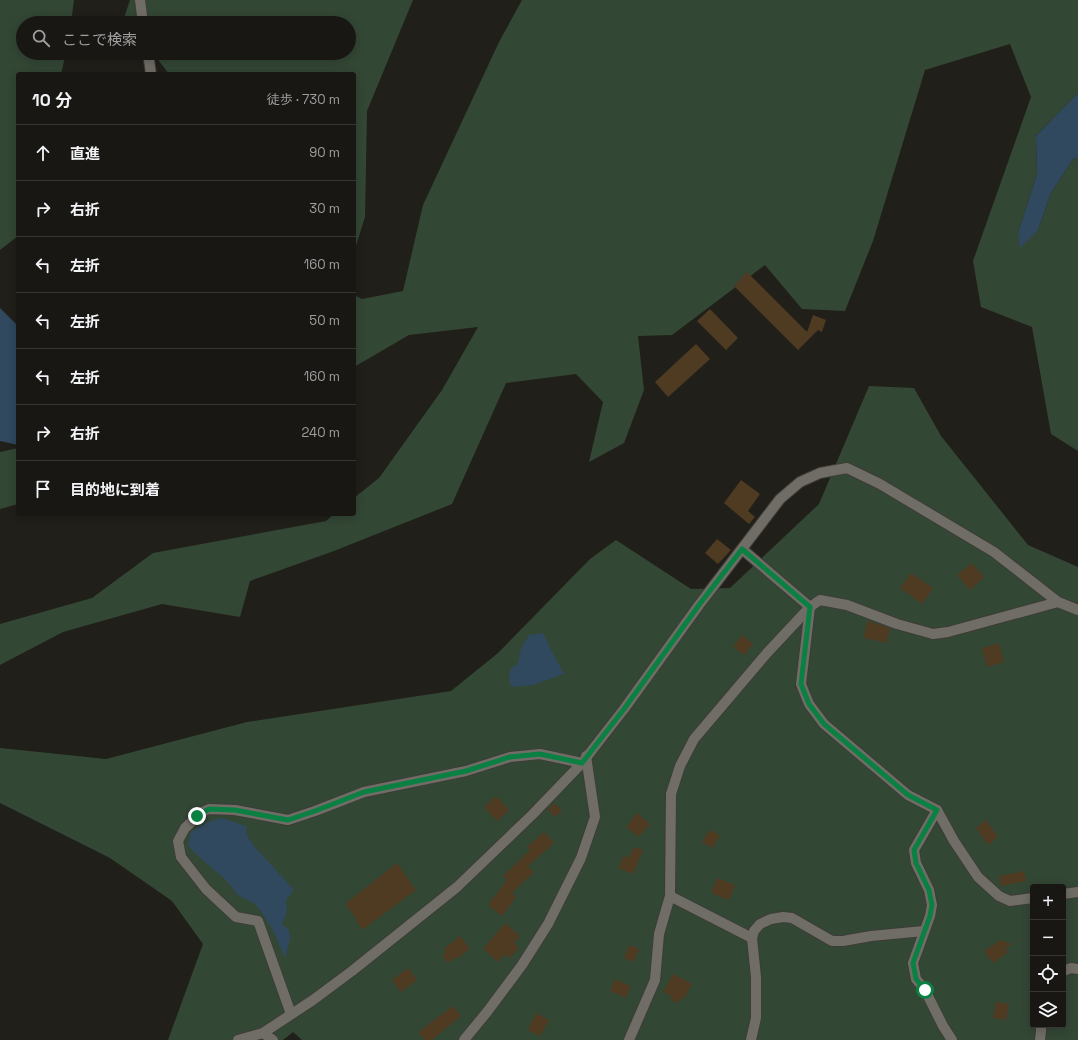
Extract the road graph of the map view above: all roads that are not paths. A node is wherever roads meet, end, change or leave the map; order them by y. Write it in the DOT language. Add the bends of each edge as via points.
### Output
graph roads {
  1 [pos="140,0"];
  2 [pos="142,16"];
  3 [pos="149,60"];
  4 [pos="152,72"];
  5 [pos="742,549"];
  6 [pos="1058,602"];
  7 [pos="810,607"];
  8 [pos="1078,610"];
  9 [pos="584,759"];
  10 [pos="937,810"];
  11 [pos="1078,892"];
  12 [pos="1066,894"];
  13 [pos="670,896"];
  14 [pos="1030,898"];
  15 [pos="924,931"];
  16 [pos="752,938"];
  17 [pos="1078,969"];
  18 [pos="1066,970"];
  19 [pos="290,1014"];
  20 [pos="1041,1028"];
  21 [pos="263,1033"];
  22 [pos="238,1040"];
  23 [pos="273,1040"];
  24 [pos="464,1040"];
  25 [pos="629,1040"];
  26 [pos="751,1040"];
  27 [pos="952,1040"];
  28 [pos="1040,1040"];
  1 -- 2 [label="street"];
  3 -- 4 [label="street"];
  5 -- 6 [label="street" via="780,499 800,482 820,473 847,468 880,484 994,552"];
  5 -- 7 [label="street"];
  5 -- 9 [label="street"];
  6 -- 7 [label="street" via="933,634 897,624 847,605 820,600"];
  6 -- 8 [label="street"];
  7 -- 10 [label="street" via="801,684 809,704 824,724 908,795"];
  7 -- 13 [label="street" via="694,739 680,766 671,794"];
  9 -- 19 [label="street" via="532,815 457,888 352,971"];
  9 -- 19 [label="street" via="540,754 510,757 466,771 364,792 288,820 235,810 209,809 197,816 185,828 178,841 181,857 206,889 236,917 258,921"];
  9 -- 24 [label="street" via="595,817 581,858 555,910 522,966"];
  10 -- 14 [label="street" via="978,877 999,896 1010,901"];
  10 -- 15 [label="street" via="914,850 916,863 929,890 932,905"];
  11 -- 12 [label="street"];
  13 -- 16 [label="street"];
  13 -- 25 [label="street" via="659,934 655,980"];
  15 -- 16 [label="street" via="832,941 792,918 783,917 760,924"];
  15 -- 27 [label="street" via="913,963 916,979 925,990"];
  16 -- 26 [label="street" via="756,977 756,1018"];
  17 -- 18 [label="street"];
  19 -- 21 [label="street"];
  20 -- 28 [label="street"];
  21 -- 22 [label="street"];
  21 -- 23 [label="street"];
}
